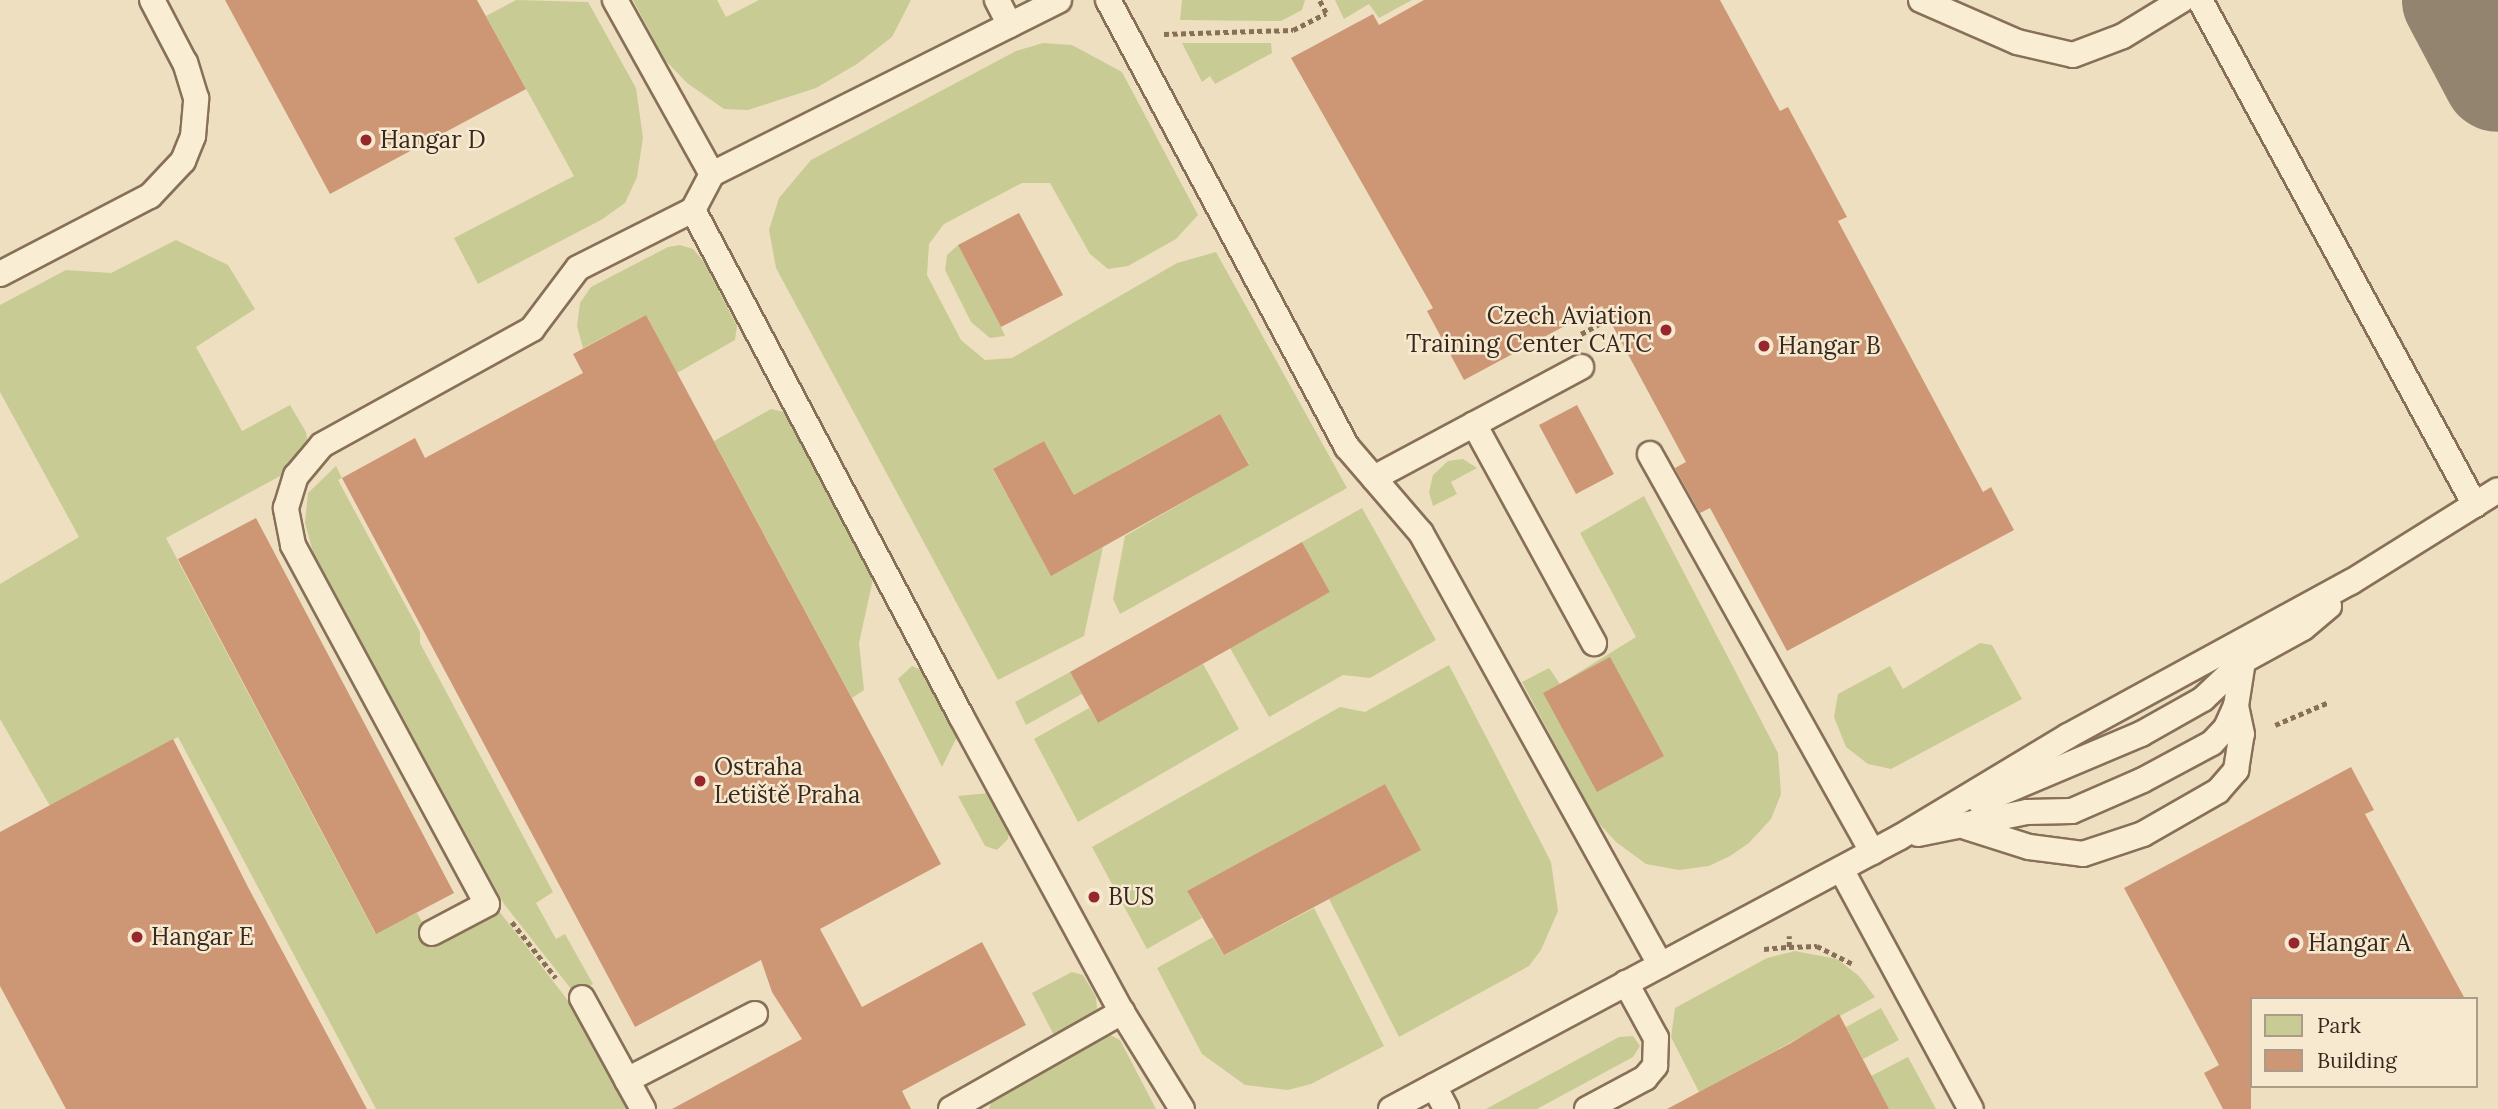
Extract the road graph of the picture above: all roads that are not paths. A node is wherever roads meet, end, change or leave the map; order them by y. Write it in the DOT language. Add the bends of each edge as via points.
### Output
graph roads {
  1 [pos="152,0"];
  2 [pos="615,0"];
  3 [pos="996,0"];
  4 [pos="1059,0"];
  5 [pos="1108,0"];
  6 [pos="1921,0"];
  7 [pos="2182,0"];
  8 [pos="2200,0"];
  9 [pos="1010,25"];
  10 [pos="712,174"];
  11 [pos="693,210"];
  12 [pos="0,274"];
  13 [pos="1581,367"];
  14 [pos="1474,424"];
  15 [pos="1650,454"];
  16 [pos="1374,478"];
  17 [pos="2498,491"];
  18 [pos="2475,505"];
  19 [pos="2351,582"];
  20 [pos="1594,643"];
  21 [pos="2243,662"];
  22 [pos="2236,706"];
  23 [pos="1936,817"];
  24 [pos="1965,827"];
  25 [pos="1900,837"];
  26 [pos="1872,852"];
  27 [pos="1841,869"];
  28 [pos="432,933"];
  29 [pos="1660,965"];
  30 [pos="1626,983"];
  31 [pos="583,998"];
  32 [pos="1122,1012"];
  33 [pos="755,1014"];
  34 [pos="627,1080"];
  35 [pos="1434,1086"];
  36 [pos="643,1109"];
  37 [pos="951,1109"];
  38 [pos="1182,1109"];
  39 [pos="1391,1109"];
  40 [pos="1446,1109"];
  41 [pos="1587,1109"];
  42 [pos="1971,1109"];
  1 -- 12 [label="lane" via="186,63 196,98 193,136 183,161 150,196"];
  2 -- 10 [label="lane"];
  3 -- 9 [label="lane"];
  4 -- 9 [label="lane"];
  5 -- 16 [label="lane" via="1347,447"];
  6 -- 7 [label="lane" via="2017,42 2073,55 2123,36"];
  8 -- 18 [label="lane"];
  9 -- 10 [label="lane"];
  10 -- 11 [label="lane"];
  11 -- 28 [label="lane" via="578,268 532,329 321,445 288,491 288,526 301,564 487,904"];
  11 -- 32 [label="lane"];
  13 -- 14 [label="lane"];
  14 -- 16 [label="lane"];
  14 -- 20 [label="lane"];
  15 -- 26 [label="lane"];
  16 -- 29 [label="lane" via="1421,533"];
  17 -- 18 [label="lane"];
  18 -- 19 [label="lane"];
  19 -- 21 [label="lane" via="2319,617"];
  19 -- 23 [label="lane" via="2068,736"];
  21 -- 22 [label="lane"];
  21 -- 23 [label="lane" via="2203,699 2141,734 2028,785"];
  22 -- 24 [label="lane" via="2212,743 2099,802 2072,811 2027,812"];
  22 -- 24 [label="lane" via="2242,734 2236,770 2218,791 2143,834 2104,850 2074,854 2029,847"];
  23 -- 25 [label="lane"];
  24 -- 25 [label="lane"];
  25 -- 26 [label="lane"];
  26 -- 27 [label="lane"];
  27 -- 29 [label="lane"];
  27 -- 42 [label="lane"];
  29 -- 30 [label="lane"];
  30 -- 35 [label="lane"];
  30 -- 41 [label="lane" via="1656,1038 1655,1066 1645,1078"];
  31 -- 34 [label="lane"];
  32 -- 37 [label="lane"];
  32 -- 38 [label="lane"];
  33 -- 34 [label="lane"];
  34 -- 36 [label="lane"];
  35 -- 39 [label="lane"];
  35 -- 40 [label="lane"];
}
